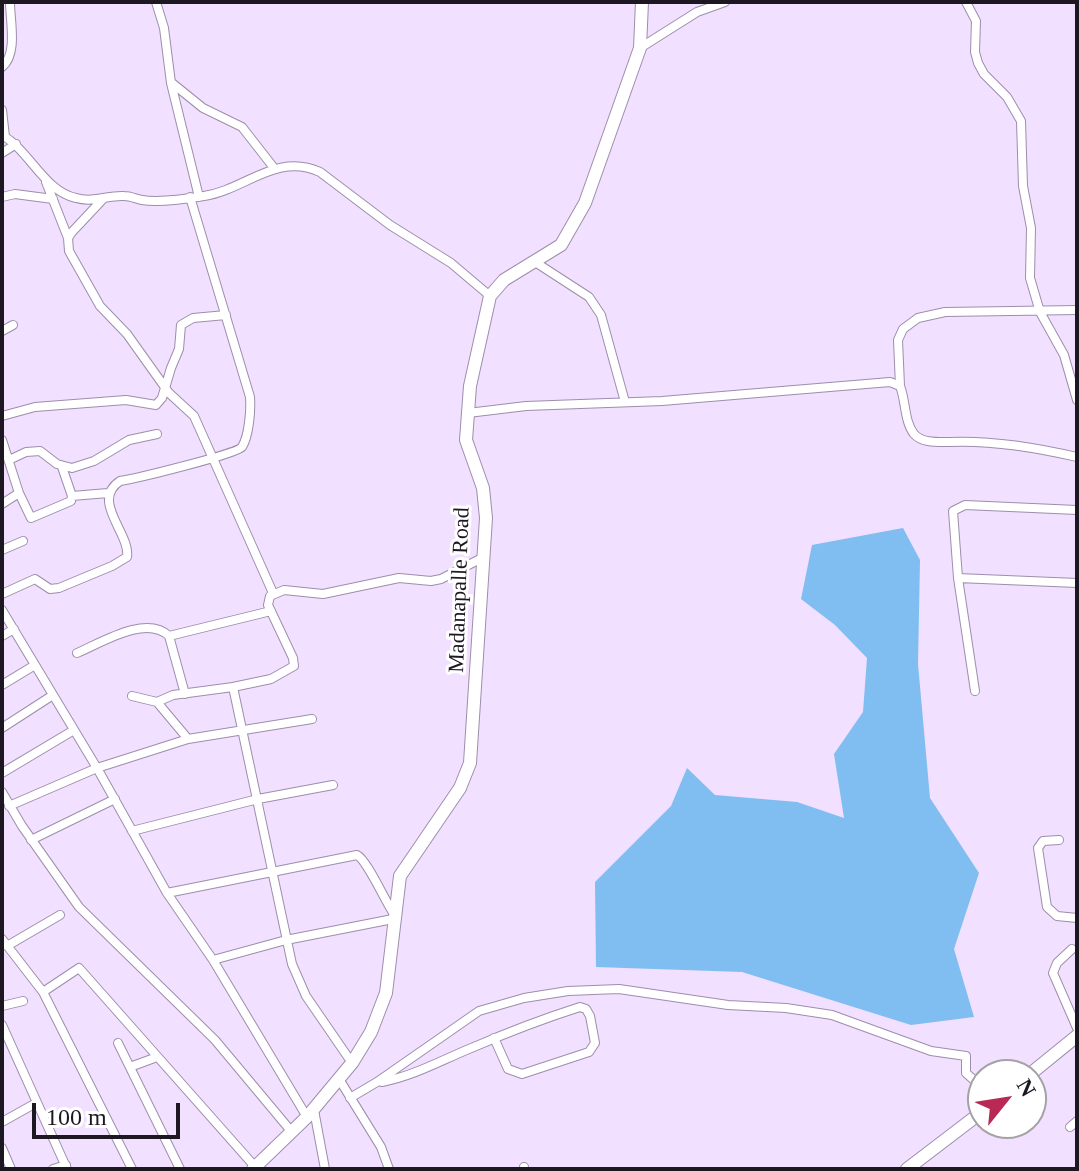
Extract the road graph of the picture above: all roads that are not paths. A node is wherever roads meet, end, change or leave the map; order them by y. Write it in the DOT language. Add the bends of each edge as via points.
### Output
graph roads {
  1 [pos="10,2"];
  2 [pos="156,2"];
  3 [pos="642,2"];
  4 [pos="725,2"];
  5 [pos="966,2"];
  6 [pos="6,20"];
  7 [pos="640,48"];
  8 [pos="6,58"];
  9 [pos="2,67"];
  10 [pos="171,83"];
  11 [pos="2,110"];
  12 [pos="4,136"];
  13 [pos="16,144"];
  14 [pos="2,153"];
  15 [pos="274,168"];
  16 [pos="43,173"];
  17 [pos="2,197"];
  18 [pos="194,197"];
  19 [pos="104,198"];
  20 [pos="53,199"];
  21 [pos="68,238"];
  22 [pos="535,262"];
  23 [pos="490,296"];
  24 [pos="1077,310"];
  25 [pos="1040,312"];
  26 [pos="226,315"];
  27 [pos="13,325"];
  28 [pos="2,331"];
  29 [pos="900,386"];
  30 [pos="165,388"];
  31 [pos="1077,400"];
  32 [pos="625,402"];
  33 [pos="468,413"];
  34 [pos="2,416"];
  35 [pos="157,434"];
  36 [pos="2,440"];
  37 [pos="1077,457"];
  38 [pos="215,459"];
  39 [pos="9,460"];
  40 [pos="62,467"];
  41 [pos="19,493"];
  42 [pos="108,493"];
  43 [pos="72,496"];
  44 [pos="2,504"];
  45 [pos="1077,510"];
  46 [pos="23,541"];
  47 [pos="2,550"];
  48 [pos="484,557"];
  49 [pos="958,578"];
  50 [pos="1077,583"];
  51 [pos="273,593"];
  52 [pos="2,594"];
  53 [pos="2,610"];
  54 [pos="271,611"];
  55 [pos="14,629"];
  56 [pos="2,636"];
  57 [pos="169,636"];
  58 [pos="77,653"];
  59 [pos="35,665"];
  60 [pos="2,685"];
  61 [pos="233,687"];
  62 [pos="975,691"];
  63 [pos="185,694"];
  64 [pos="53,695"];
  65 [pos="132,696"];
  66 [pos="157,702"];
  67 [pos="312,719"];
  68 [pos="2,728"];
  69 [pos="244,729"];
  70 [pos="74,730"];
  71 [pos="188,739"];
  72 [pos="97,768"];
  73 [pos="2,773"];
  74 [pos="333,785"];
  75 [pos="2,792"];
  76 [pos="115,799"];
  77 [pos="258,799"];
  78 [pos="9,806"];
  79 [pos="132,831"];
  80 [pos="31,840"];
  81 [pos="1059,840"];
  82 [pos="270,871"];
  83 [pos="167,893"];
  84 [pos="60,915"];
  85 [pos="393,916"];
  86 [pos="1077,918"];
  87 [pos="286,940"];
  88 [pos="4,942"];
  89 [pos="1072,949"];
  90 [pos="213,960"];
  91 [pos="43,992"];
  92 [pos="23,1001"];
  93 [pos="2,1006"];
  94 [pos="2,1025"];
  95 [pos="1077,1028"];
  96 [pos="1077,1036"];
  97 [pos="494,1038"];
  98 [pos="118,1043"];
  99 [pos="157,1057"];
  100 [pos="1047,1060"];
  101 [pos="352,1063"];
  102 [pos="130,1067"];
  103 [pos="967,1074"];
  104 [pos="339,1079"];
  105 [pos="377,1082"];
  106 [pos="350,1098"];
  107 [pos="36,1103"];
  108 [pos="310,1113"];
  109 [pos="2,1122"];
  110 [pos="967,1123"];
  111 [pos="291,1131"];
  112 [pos="2,1148"];
  113 [pos="66,1167"];
  114 [pos="255,1168"];
  115 [pos="11,1169"];
  116 [pos="53,1169"];
  117 [pos="132,1169"];
  118 [pos="180,1169"];
  119 [pos="325,1169"];
  120 [pos="389,1169"];
  121 [pos="907,1169"];
  1 -- 6 [label="street"];
  2 -- 10 [label="street"];
  3 -- 7 [label="main road"];
  4 -- 7 [label="street" via="697,12"];
  5 -- 25 [label="street" via="976,21 978,63 1021,121 1030,278"];
  6 -- 8 [label="street"];
  7 -- 22 [label="main road" via="585,203 561,245"];
  8 -- 9 [label="street"];
  10 -- 15 [label="street" via="203,108 242,127"];
  10 -- 18 [label="street"];
  11 -- 12 [label="street"];
  12 -- 13 [label="street"];
  13 -- 14 [label="street"];
  13 -- 16 [label="street"];
  15 -- 18 [label="street"];
  15 -- 23 [label="street" via="296,165 320,172"];
  16 -- 19 [label="street" via="67,196"];
  16 -- 20 [label="street"];
  17 -- 20 [label="street"];
  18 -- 19 [label="street"];
  18 -- 26 [label="street"];
  19 -- 21 [label="street"];
  20 -- 21 [label="street"];
  21 -- 30 [label="street" via="69,251 100,306"];
  22 -- 23 [label="main road" via="504,280"];
  22 -- 32 [label="street" via="595,304"];
  23 -- 33 [label="main road, Madanapalle Road"];
  24 -- 25 [label="street"];
  25 -- 29 [label="street" via="945,312 918,318 898,340"];
  25 -- 31 [label="street" via="1064,355"];
  26 -- 30 [label="street" via="193,318 181,325"];
  26 -- 38 [label="street" via="251,403 241,448"];
  27 -- 28 [label="street"];
  29 -- 32 [label="street" via="890,382"];
  29 -- 37 [label="street" via="909,424 921,440 985,440"];
  30 -- 34 [label="street" via="156,405 126,400 35,407"];
  30 -- 38 [label="street" via="194,416"];
  32 -- 33 [label="street"];
  33 -- 48 [label="main road, Madanapalle Road" via="468,449 485,504"];
  35 -- 40 [label="street" via="129,440 83,466"];
  36 -- 39 [label="street"];
  38 -- 42 [label="street" via="120,481"];
  38 -- 51 [label="street"];
  39 -- 40 [label="street" via="40,451"];
  39 -- 41 [label="street"];
  40 -- 43 [label="street"];
  41 -- 43 [label="street" via="32,518 69,503"];
  41 -- 44 [label="street"];
  42 -- 43 [label="street"];
  42 -- 52 [label="street" via="127,557 59,588 50,589 35,579"];
  45 -- 49 [label="street" via="956,508 952,514"];
  46 -- 47 [label="street"];
  48 -- 51 [label="street" via="431,581 399,578 339,593"];
  48 -- 85 [label="main road, Madanapalle Road" via="470,763 460,788 400,876"];
  49 -- 50 [label="street"];
  49 -- 62 [label="street"];
  51 -- 54 [label="street" via="268,600"];
  53 -- 55 [label="street"];
  54 -- 57 [label="street"];
  54 -- 61 [label="street" via="294,666 271,679"];
  55 -- 56 [label="street"];
  55 -- 59 [label="street"];
  57 -- 58 [label="street" via="141,628"];
  57 -- 63 [label="street"];
  59 -- 60 [label="street"];
  59 -- 64 [label="street"];
  61 -- 63 [label="street"];
  61 -- 69 [label="street"];
  63 -- 66 [label="street"];
  64 -- 68 [label="street"];
  64 -- 70 [label="street"];
  65 -- 66 [label="street"];
  66 -- 71 [label="street"];
  67 -- 69 [label="street"];
  69 -- 71 [label="street"];
  69 -- 77 [label="street"];
  70 -- 72 [label="street"];
  70 -- 73 [label="street"];
  71 -- 72 [label="street"];
  72 -- 76 [label="street"];
  72 -- 78 [label="street"];
  74 -- 77 [label="street"];
  75 -- 78 [label="street"];
  76 -- 79 [label="street"];
  76 -- 80 [label="street"];
  77 -- 79 [label="street"];
  77 -- 82 [label="street"];
  78 -- 80 [label="street"];
  79 -- 83 [label="street"];
  80 -- 111 [label="street" via="79,907 215,1040"];
  81 -- 86 [label="street" via="1043,841 1038,848 1047,907 1057,916"];
  82 -- 83 [label="street"];
  82 -- 85 [label="street" via="357,855"];
  82 -- 87 [label="street"];
  83 -- 90 [label="street"];
  84 -- 88 [label="street"];
  85 -- 87 [label="street"];
  85 -- 101 [label="main road, Madanapalle Road" via="386,993"];
  87 -- 90 [label="street"];
  87 -- 101 [label="street" via="306,996"];
  88 -- 91 [label="street"];
  89 -- 95 [label="street" via="1053,973"];
  90 -- 108 [label="street"];
  91 -- 99 [label="street" via="81,969"];
  91 -- 117 [label="street"];
  92 -- 93 [label="street"];
  94 -- 107 [label="street"];
  96 -- 100 [label="main road"];
  97 -- 97 [label="street" via="508,1069 522,1074 583,1055 595,1043 590,1016 580,1007"];
  97 -- 105 [label="street" via="406,1076"];
  98 -- 102 [label="street"];
  99 -- 102 [label="street"];
  99 -- 114 [label="street"];
  101 -- 104 [label="main road, Madanapalle Road"];
  102 -- 118 [label="street"];
  103 -- 105 [label="street" via="966,1056 931,1051 832,1015 619,989 553,993 479,1011"];
  104 -- 106 [label="street"];
  104 -- 108 [label="main road, Madanapalle Road"];
  105 -- 106 [label="street"];
  106 -- 120 [label="street" via="385,1153"];
  107 -- 109 [label="street"];
  107 -- 113 [label="street"];
  108 -- 111 [label="main road, Madanapalle Road"];
  108 -- 119 [label="street"];
  110 -- 121 [label="main road"];
  111 -- 114 [label="main road, Madanapalle Road"];
  112 -- 115 [label="street"];
  113 -- 116 [label="street"];
}
